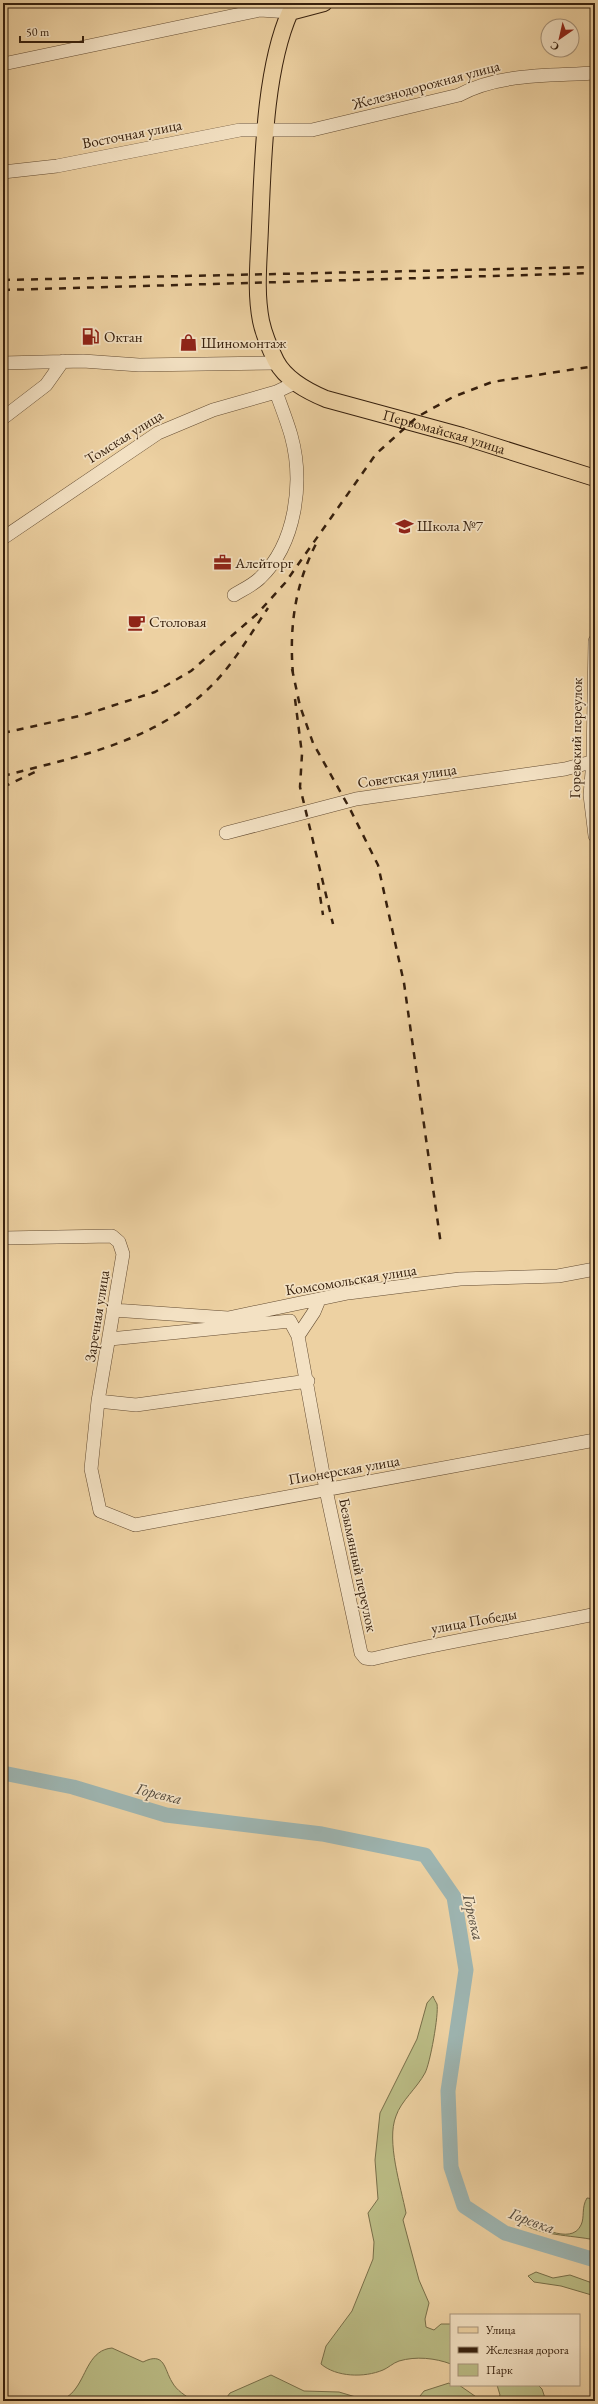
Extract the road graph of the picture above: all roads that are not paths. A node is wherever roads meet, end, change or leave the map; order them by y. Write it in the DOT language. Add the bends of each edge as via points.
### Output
graph roads {
  1 [pos="324,3"];
  2 [pos="290,12"];
  3 [pos="3,64"];
  4 [pos="595,73"];
  5 [pos="266,129"];
  6 [pos="3,172"];
  7 [pos="63,361"];
  8 [pos="3,363"];
  9 [pos="277,363"];
  10 [pos="296,383"];
  11 [pos="276,392"];
  12 [pos="3,418"];
  13 [pos="595,478"];
  14 [pos="3,538"];
  15 [pos="234,595"];
  16 [pos="595,641"];
  17 [pos="594,761"];
  18 [pos="226,833"];
  19 [pos="595,836"];
  20 [pos="3,1238"];
  21 [pos="595,1269"];
  22 [pos="319,1300"];
  23 [pos="113,1310"];
  24 [pos="298,1336"];
  25 [pos="110,1339"];
  26 [pos="308,1381"];
  27 [pos="98,1401"];
  28 [pos="595,1440"];
  29 [pos="326,1490"];
  30 [pos="100,1511"];
  31 [pos="595,1614"];
  32 [pos="361,1653"];
  1 -- 2 [label="main road"];
  2 -- 3 [label="street" via="260,10"];
  2 -- 5 [label="main road" via="281,32"];
  4 -- 5 [label="street, Железнодорожная улица" via="495,81 476,85 459,95 312,130"];
  5 -- 6 [label="street, Восточная улица" via="240,130 57,166"];
  5 -- 9 [label="main road" via="257,282 261,322"];
  7 -- 8 [label="street"];
  7 -- 9 [label="street" via="139,365"];
  7 -- 12 [label="street" via="46,386"];
  9 -- 10 [label="main road, Первомайская улица"];
  10 -- 11 [label="street"];
  10 -- 13 [label="main road, Первомайская улица" via="308,392 326,399 462,436"];
  11 -- 14 [label="street, Томская улица" via="213,410 158,432"];
  11 -- 15 [label="street" via="291,437 295,470 293,520 283,548 260,579"];
  16 -- 17 [label="street, Горевский переулок"];
  17 -- 18 [label="street, Советская улица" via="510,778 356,799"];
  17 -- 19 [label="street, Горевский переулок" via="590,795"];
  20 -- 23 [label="street, Заречная улица" via="112,1236 119,1242 123,1254"];
  21 -- 22 [label="street, Комсомольская улица" via="558,1276 460,1279 348,1293"];
  22 -- 23 [label="street, Комсомольская улица" via="228,1318"];
  22 -- 24 [label="street"];
  23 -- 25 [label="street, Заречная улица"];
  24 -- 25 [label="street" via="290,1321"];
  24 -- 26 [label="street, Безымянный переулок"];
  25 -- 27 [label="street, Заречная улица"];
  26 -- 27 [label="street" via="136,1405"];
  26 -- 29 [label="street, Безымянный переулок"];
  27 -- 30 [label="street, Заречная улица" via="91,1469"];
  28 -- 29 [label="street, Пионерская улица"];
  29 -- 30 [label="street, Пионерская улица" via="135,1525"];
  29 -- 32 [label="street, Безымянный переулок"];
  31 -- 32 [label="street, улица Победы" via="372,1659 365,1658"];
}
